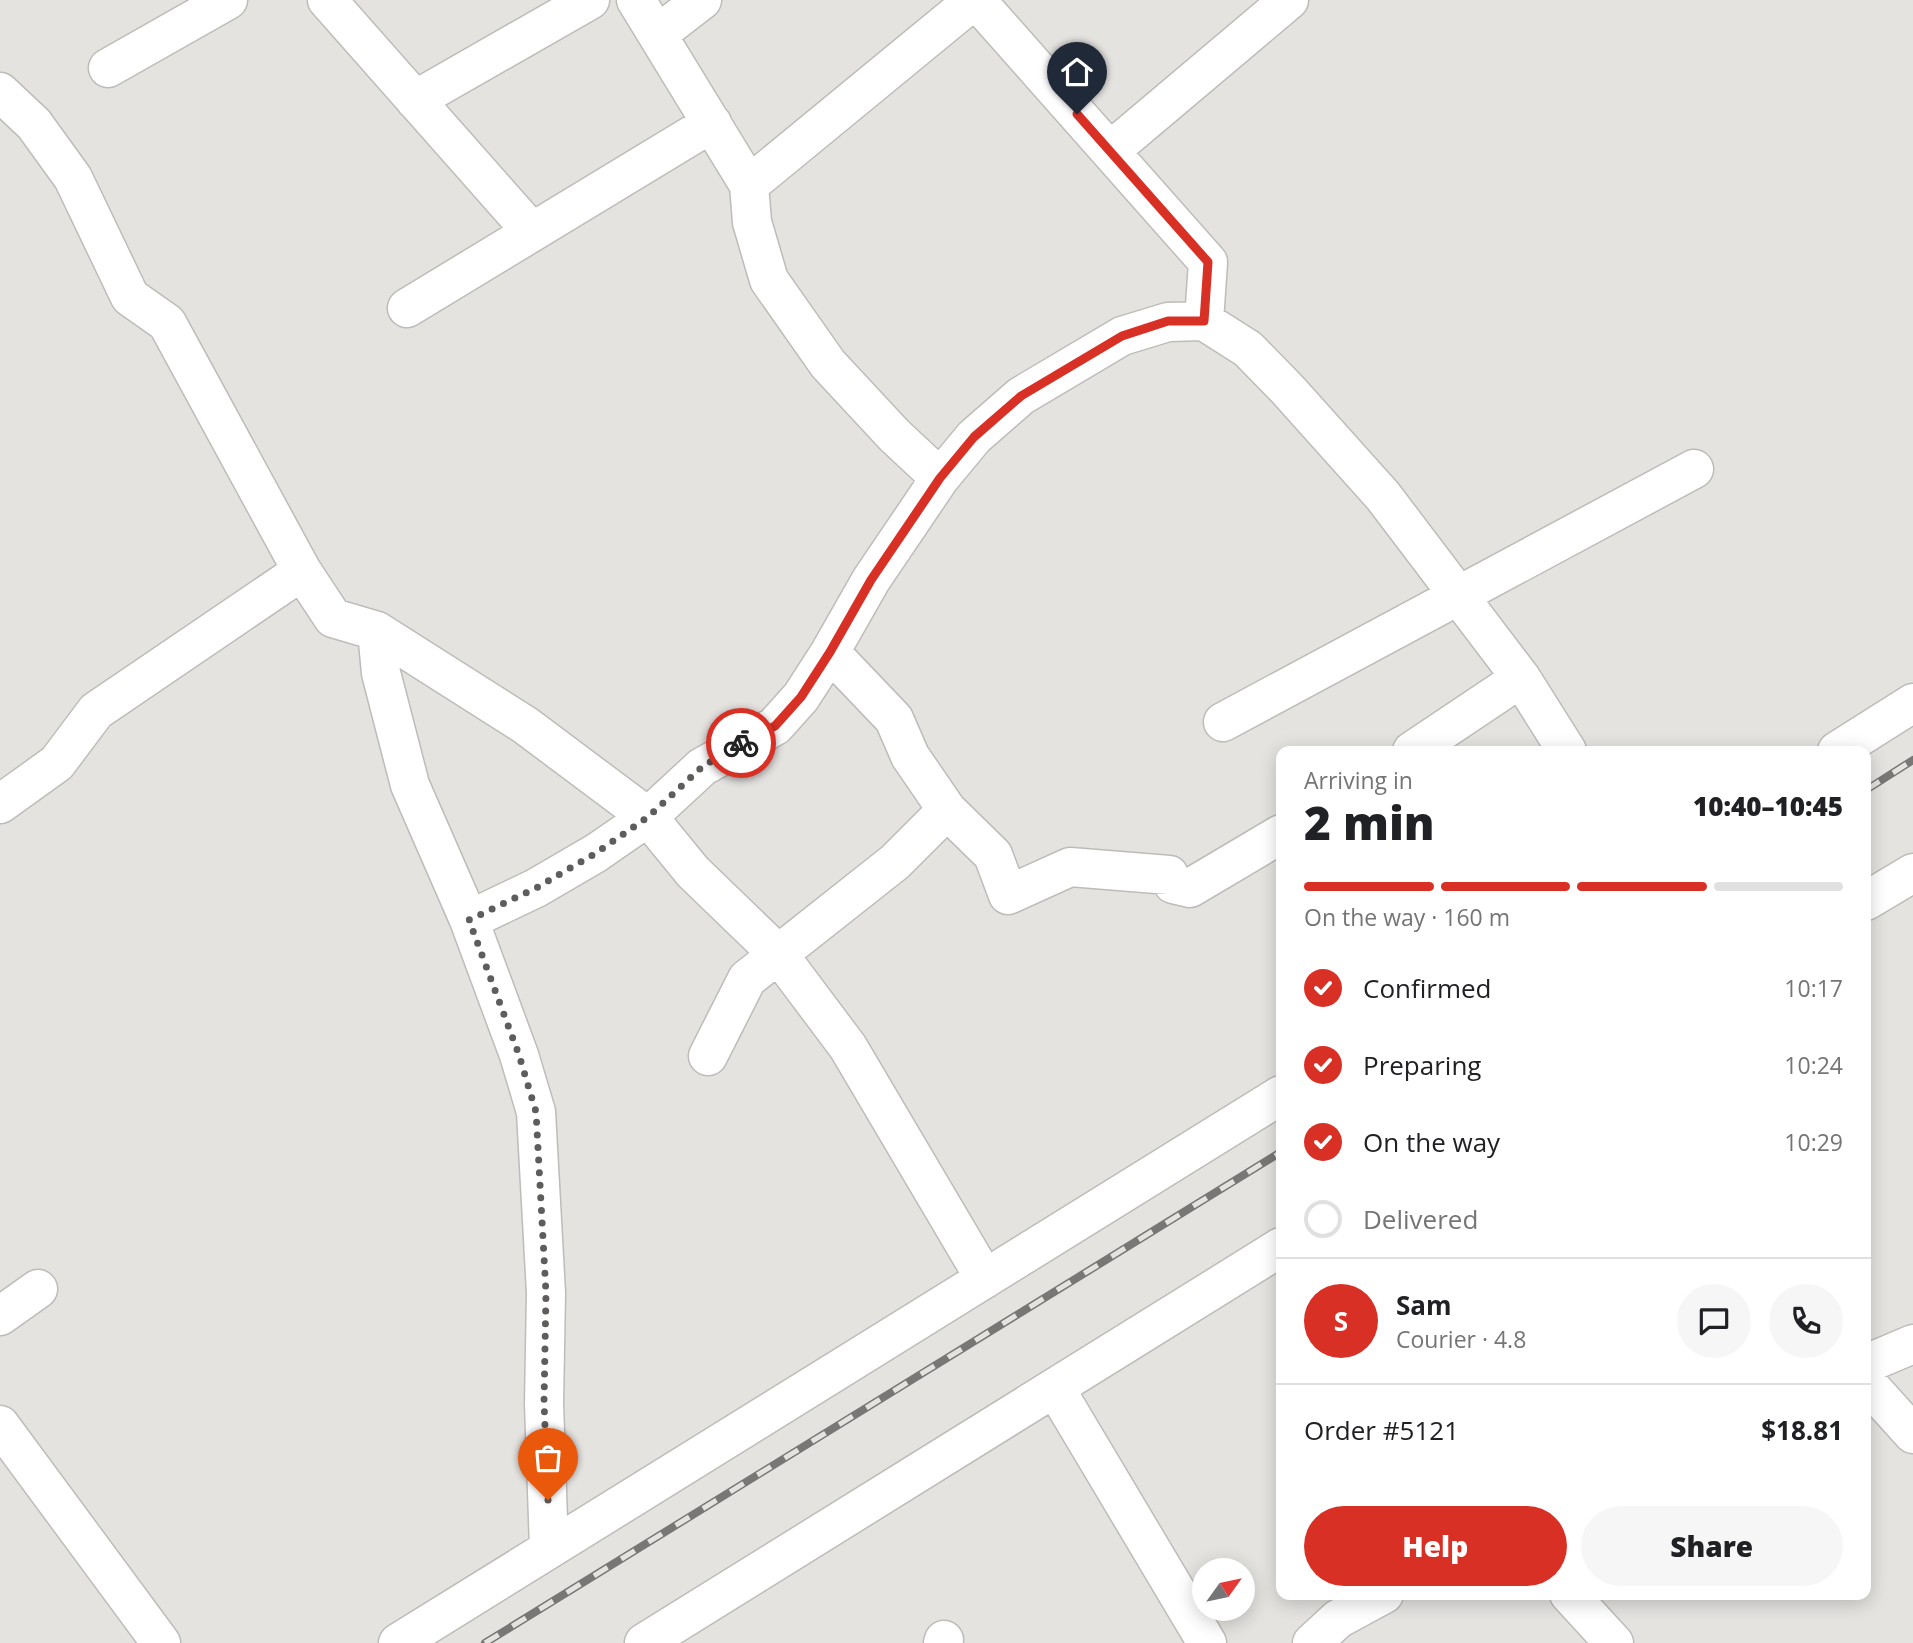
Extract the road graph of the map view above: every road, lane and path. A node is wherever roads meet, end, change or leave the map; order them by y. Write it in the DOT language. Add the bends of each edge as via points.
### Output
graph roads {
  1 [pos="228,0"];
  2 [pos="327,0"];
  3 [pos="590,0"];
  4 [pos="636,0"];
  5 [pos="702,0"];
  6 [pos="975,0"];
  7 [pos="1289,0"];
  8 [pos="658,34"];
  9 [pos="108,68"];
  10 [pos="0,92"];
  11 [pos="415,100"];
  12 [pos="712,123"];
  13 [pos="1110,151"];
  14 [pos="749,185"];
  15 [pos="532,232"];
  16 [pos="407,308"];
  17 [pos="1204,321"];
  18 [pos="1694,469"];
  19 [pos="940,478"];
  20 [pos="302,571"];
  21 [pos="1458,595"];
  22 [pos="377,631"];
  23 [pos="830,652"];
  24 [pos="1521,678"];
  25 [pos="1913,703"];
  26 [pos="1223,722"];
  27 [pos="1419,746"];
  28 [pos="1564,746"];
  29 [pos="1844,746"];
  30 [pos="0,804"];
  31 [pos="947,810"];
  32 [pos="648,817"];
  33 [pos="1276,837"];
  34 [pos="1913,873"];
  35 [pos="1871,898"];
  36 [pos="469,920"];
  37 [pos="779,955"];
  38 [pos="708,1056"];
  39 [pos="1276,1098"];
  40 [pos="1276,1250"];
  41 [pos="985,1279"];
  42 [pos="38,1289"];
  43 [pos="0,1316"];
  44 [pos="1913,1344"];
  45 [pos="1871,1362"];
  46 [pos="1055,1388"];
  47 [pos="1871,1388"];
  48 [pos="0,1425"];
  49 [pos="1913,1434"];
  50 [pos="549,1549"];
  51 [pos="1373,1600"];
  52 [pos="1575,1600"];
  53 [pos="161,1643"];
  54 [pos="398,1643"];
  55 [pos="644,1643"];
  56 [pos="1207,1643"];
  57 [pos="1312,1643"];
  58 [pos="1614,1643"];
  1 -- 9 [label="street"];
  2 -- 11 [label="street"];
  3 -- 11 [label="street"];
  4 -- 8 [label="street"];
  5 -- 8 [label="street"];
  6 -- 13 [label="street"];
  6 -- 14 [label="street"];
  7 -- 13 [label="street"];
  8 -- 12 [label="street"];
  10 -- 20 [label="street" via="34,124 73,178 130,297 167,323"];
  11 -- 15 [label="street"];
  12 -- 14 [label="street"];
  12 -- 15 [label="street"];
  13 -- 17 [label="street" via="1208,262"];
  14 -- 19 [label="street" via="752,222 769,280 828,363"];
  15 -- 16 [label="street"];
  17 -- 19 [label="street" via="1168,321 1111,342 1021,396 974,437"];
  17 -- 21 [label="street" via="1248,349 1288,390 1384,496"];
  18 -- 21 [label="street"];
  19 -- 23 [label="street" via="871,580"];
  20 -- 22 [label="street" via="333,618"];
  20 -- 30 [label="street" via="96,711 57,763"];
  21 -- 24 [label="street"];
  21 -- 26 [label="street"];
  22 -- 32 [label="street" via="525,725"];
  22 -- 36 [label="street" via="381,673 410,785"];
  23 -- 31 [label="street" via="894,719 910,757"];
  23 -- 32 [label="street" via="801,697 775,726 702,767"];
  24 -- 27 [label="street"];
  24 -- 28 [label="street"];
  25 -- 29 [label="street"];
  31 -- 33 [label="street" via="993,855 1008,895 1070,867 1169,874 1173,884 1189,888"];
  31 -- 37 [label="street" via="895,862"];
  32 -- 36 [label="street" via="536,888"];
  32 -- 37 [label="street" via="693,872"];
  34 -- 35 [label="street"];
  36 -- 50 [label="street" via="536,1112 546,1293"];
  37 -- 38 [label="street" via="747,979"];
  37 -- 41 [label="street" via="848,1046"];
  39 -- 41 [label="street"];
  40 -- 46 [label="street"];
  41 -- 50 [label="street"];
  42 -- 43 [label="street"];
  44 -- 45 [label="street"];
  46 -- 55 [label="street"];
  46 -- 56 [label="street"];
  47 -- 49 [label="street"];
  48 -- 53 [label="street"];
  50 -- 54 [label="street"];
  51 -- 57 [label="street" via="1338,1619"];
  52 -- 58 [label="street"];
}
